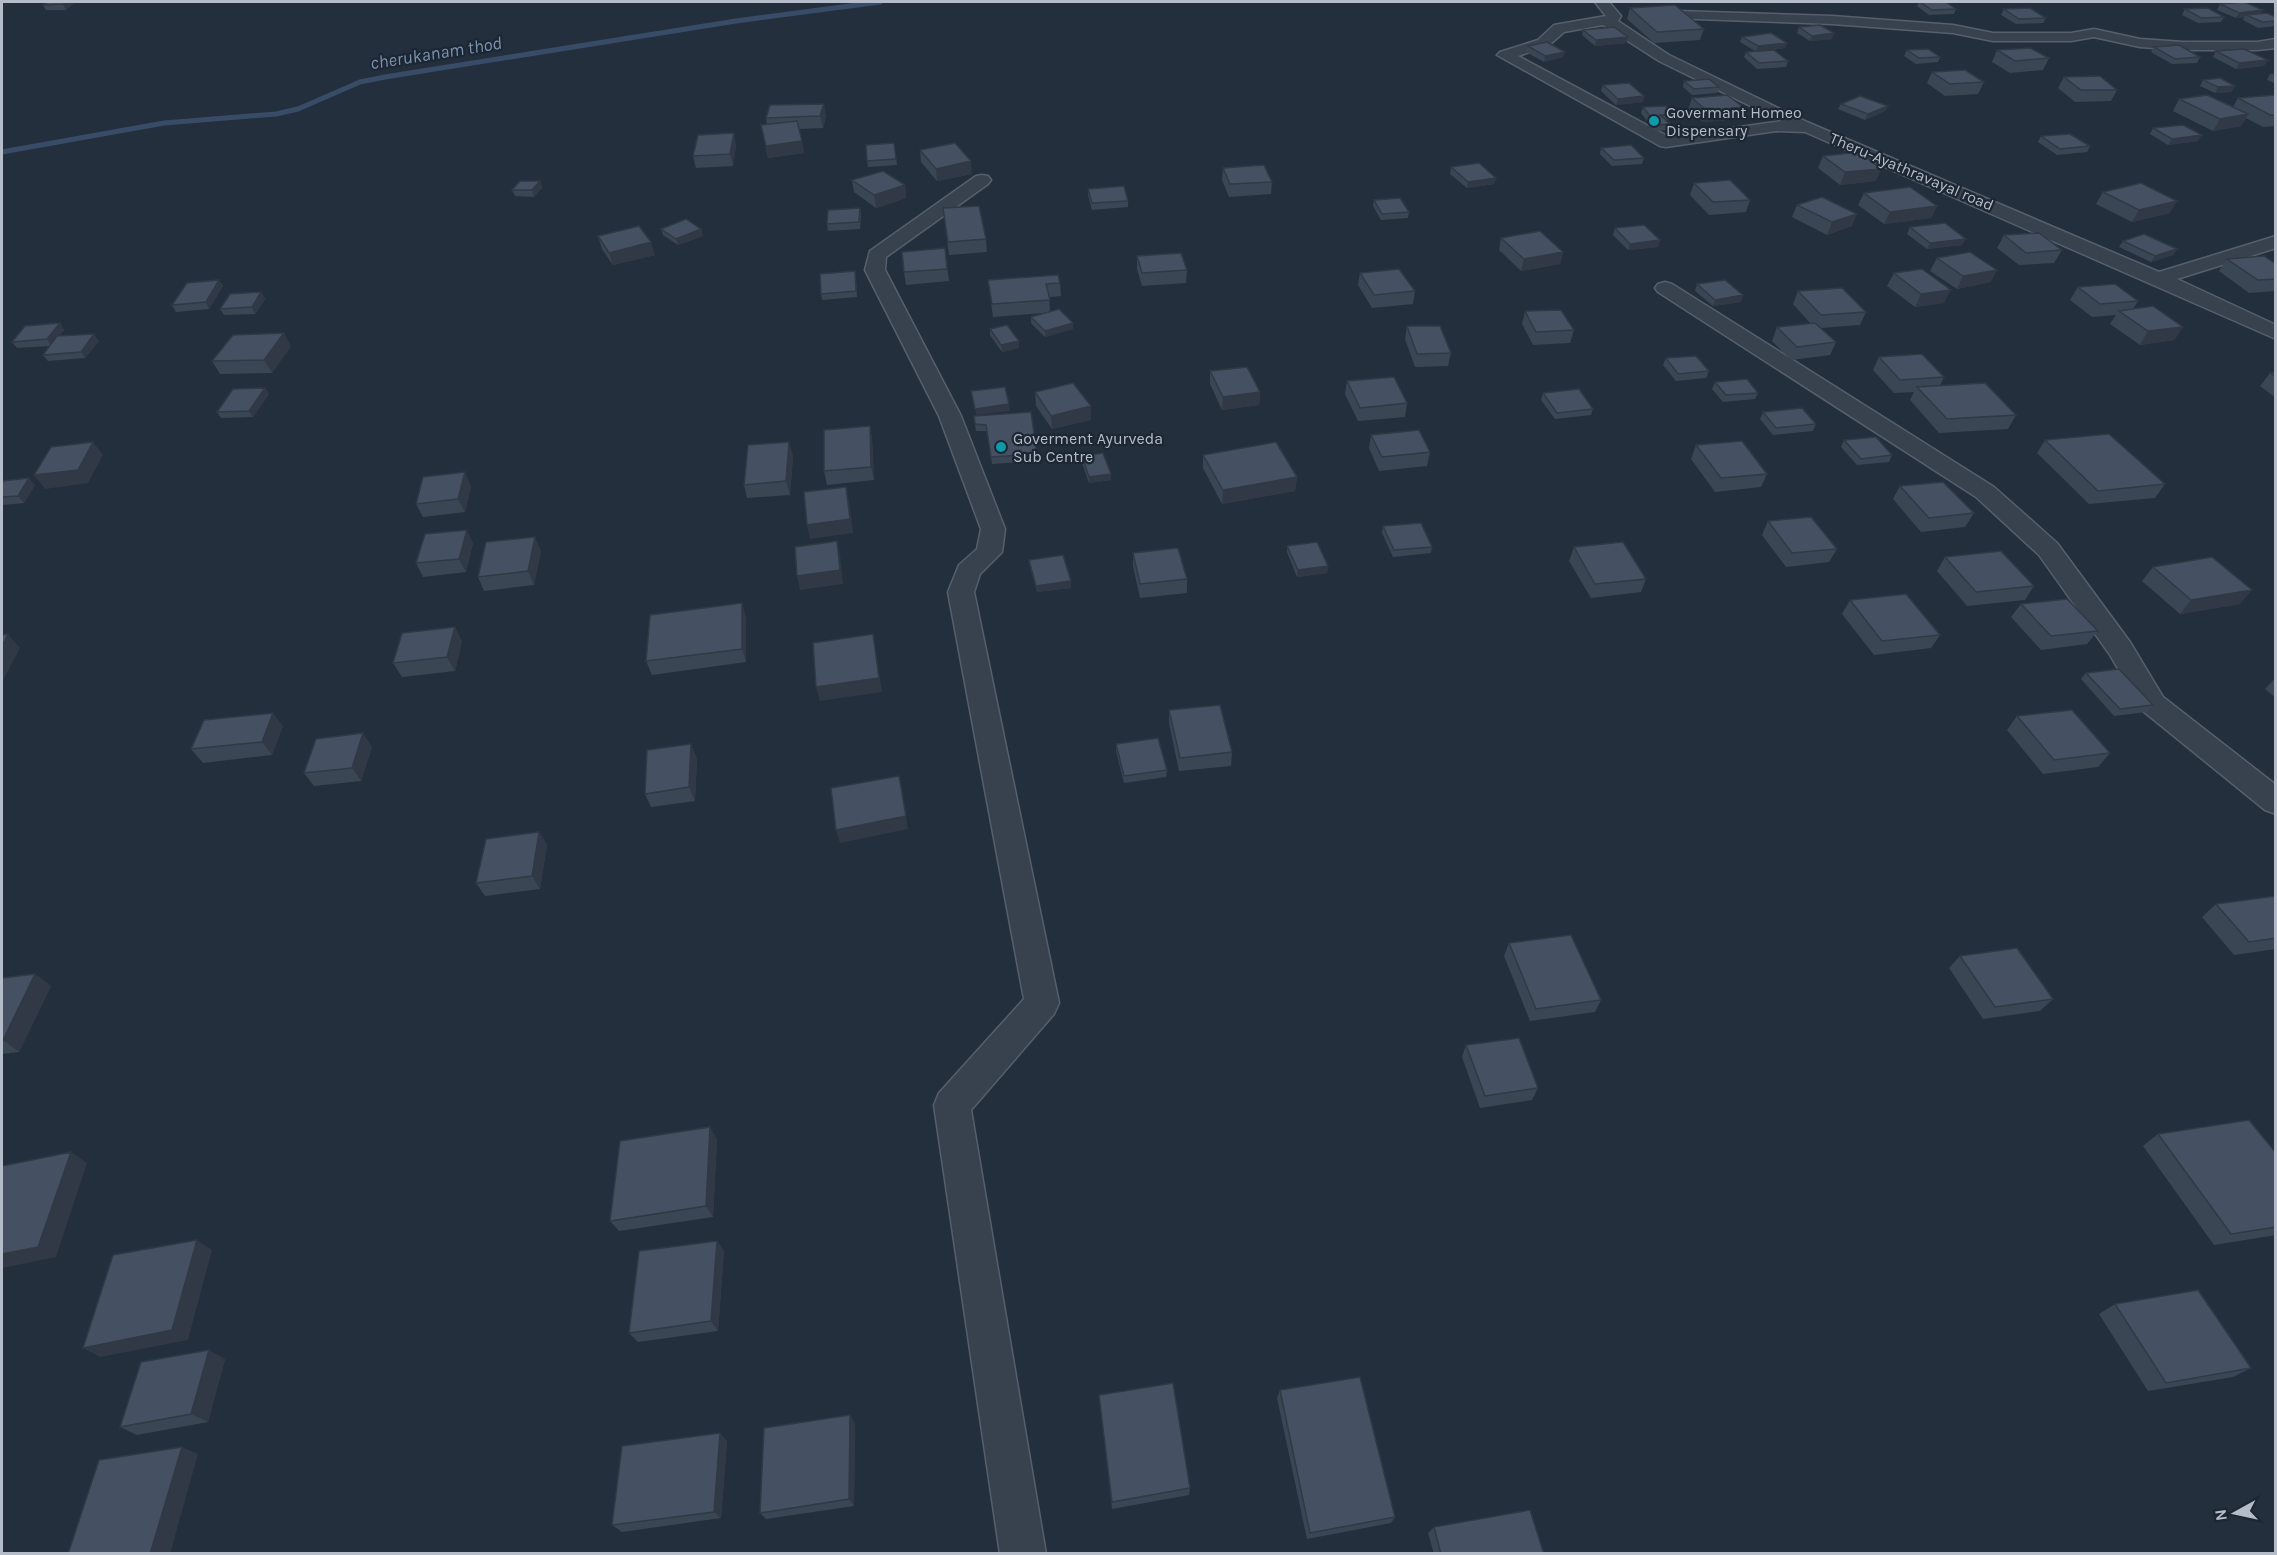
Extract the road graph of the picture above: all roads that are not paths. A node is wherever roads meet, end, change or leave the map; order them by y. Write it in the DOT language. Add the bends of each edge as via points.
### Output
graph roads {
  1 [pos="1602,2"];
  2 [pos="1610,18"];
  3 [pos="2276,43"];
  4 [pos="1808,127"];
  5 [pos="982,180"];
  6 [pos="2276,242"];
  7 [pos="2159,278"];
  8 [pos="1665,288"];
  9 [pos="2276,333"];
  10 [pos="2276,802"];
  11 [pos="1023,1554"];
  1 -- 2 [label="street"];
  2 -- 3 [label="street" via="1664,13 1832,20 1953,29 1993,37 2071,37 2094,33 2140,43 2183,46"];
  2 -- 4 [label="street" via="1664,58"];
  2 -- 4 [label="street, Theru-Ayathravayal road" via="1559,28 1543,43 1504,55 1666,142 1776,126"];
  4 -- 7 [label="street, Theru-Ayathravayal road"];
  5 -- 11 [label="street" via="877,255 875,270 950,416 993,529 989,552 968,571 961,592 1042,1004 952,1105"];
  6 -- 7 [label="street"];
  7 -- 9 [label="street, Theru-Ayathravayal road"];
  8 -- 10 [label="street" via="1985,492 2048,549 2120,649 2153,704"];
}
